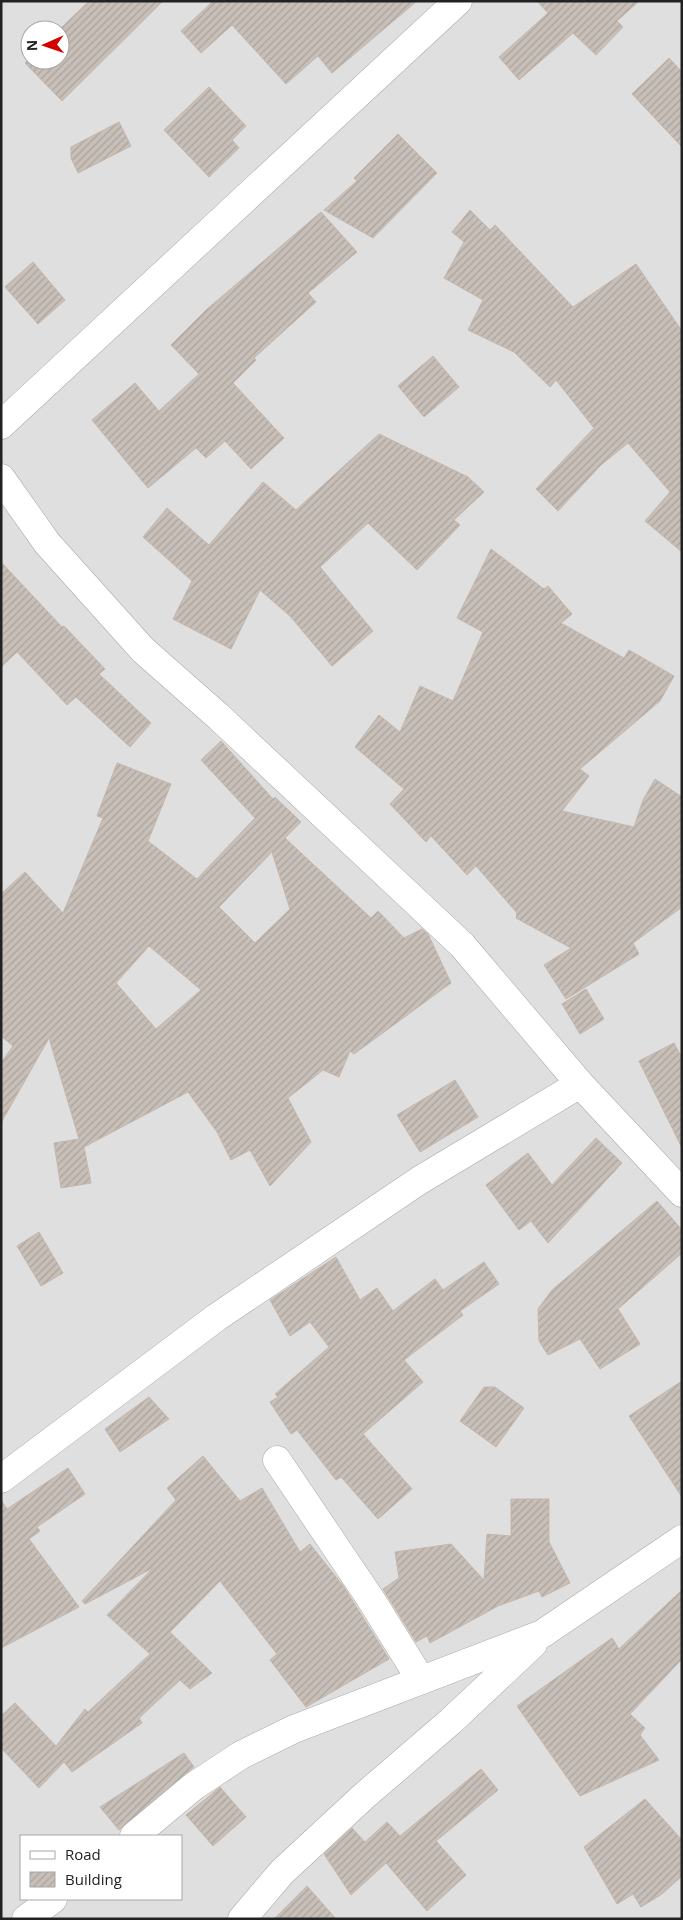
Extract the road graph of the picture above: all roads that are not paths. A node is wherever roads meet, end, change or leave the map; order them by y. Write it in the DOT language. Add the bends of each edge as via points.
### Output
graph roads {
  1 [pos="458,1"];
  2 [pos="1,425"];
  3 [pos="1,478"];
  4 [pos="580,1084"];
  5 [pos="682,1193"];
  6 [pos="277,1460"];
  7 [pos="1,1479"];
  8 [pos="682,1539"];
  9 [pos="542,1634"];
  10 [pos="420,1680"];
  11 [pos="135,1835"];
  12 [pos="52,1900"];
  13 [pos="26,1919"];
  14 [pos="242,1919"];
  1 -- 2 [label="street"];
  3 -- 4 [label="street" via="47,543 143,650 462,945"];
  4 -- 5 [label="street"];
  4 -- 7 [label="street" via="420,1180 217,1317"];
  6 -- 10 [label="street" via="370,1598"];
  8 -- 9 [label="street"];
  9 -- 10 [label="street"];
  9 -- 14 [label="street" via="451,1721 282,1872"];
  10 -- 11 [label="street" via="294,1729 241,1755 194,1786"];
  12 -- 13 [label="street"];
}
